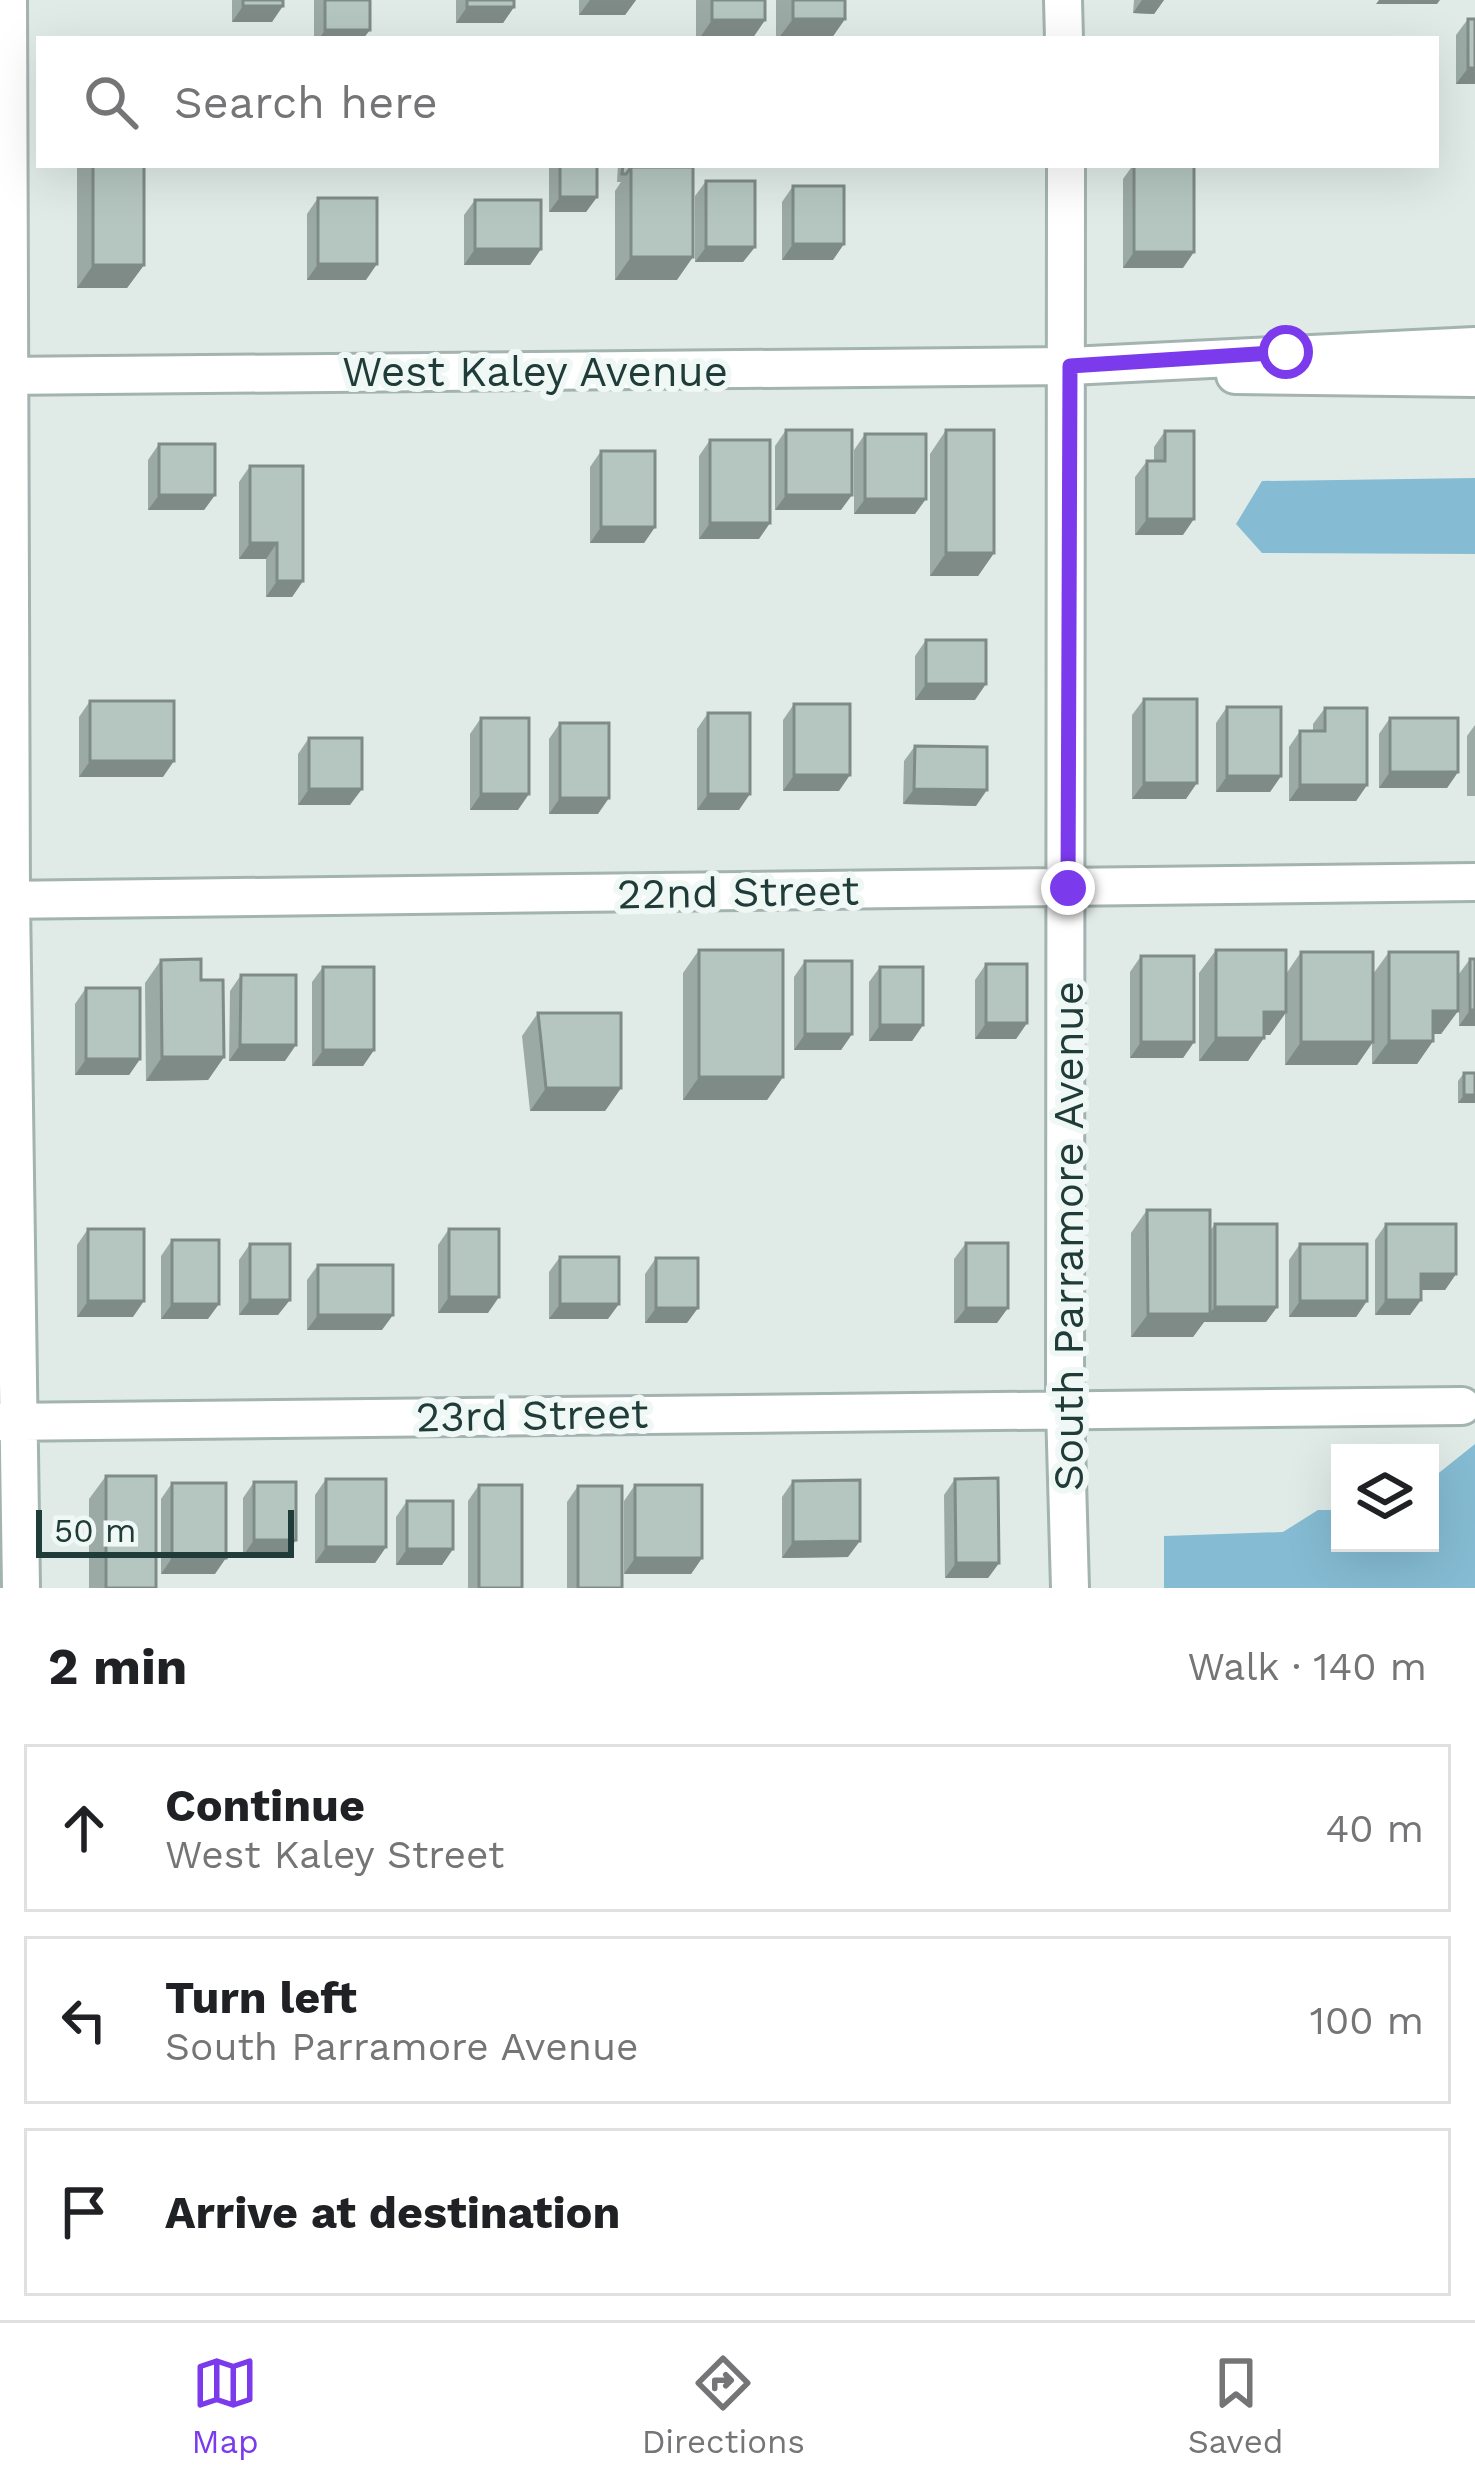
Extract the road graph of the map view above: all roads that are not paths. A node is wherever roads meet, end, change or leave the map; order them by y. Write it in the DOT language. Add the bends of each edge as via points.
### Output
graph roads {
  1 [pos="8,0"];
  2 [pos="1063,0"];
  3 [pos="1064,36"];
  4 [pos="1066,168"];
  5 [pos="1475,346"];
  6 [pos="1070,366"];
  7 [pos="4,376"];
  8 [pos="1475,378"];
  9 [pos="1475,882"];
  10 [pos="1068,888"];
  11 [pos="5,900"];
  12 [pos="1462,1406"];
  13 [pos="1065,1408"];
  14 [pos="10,1422"];
  15 [pos="21,1588"];
  16 [pos="1070,1588"];
  1 -- 7 [label="street"];
  2 -- 3 [label="street"];
  4 -- 6 [label="street, South Parramore Avenue"];
  5 -- 6 [label="street"];
  6 -- 7 [label="street, West Kaley Avenue"];
  6 -- 8 [label="street"];
  6 -- 10 [label="street, South Parramore Avenue"];
  7 -- 11 [label="street"];
  9 -- 10 [label="street, 22nd Street"];
  10 -- 11 [label="street, 22nd Street"];
  10 -- 13 [label="street, South Parramore Avenue"];
  11 -- 14 [label="street"];
  12 -- 13 [label="street, 23rd Street"];
  13 -- 14 [label="street, 23rd Street"];
  13 -- 16 [label="street, South Parramore Avenue"];
  14 -- 15 [label="street"];
}
